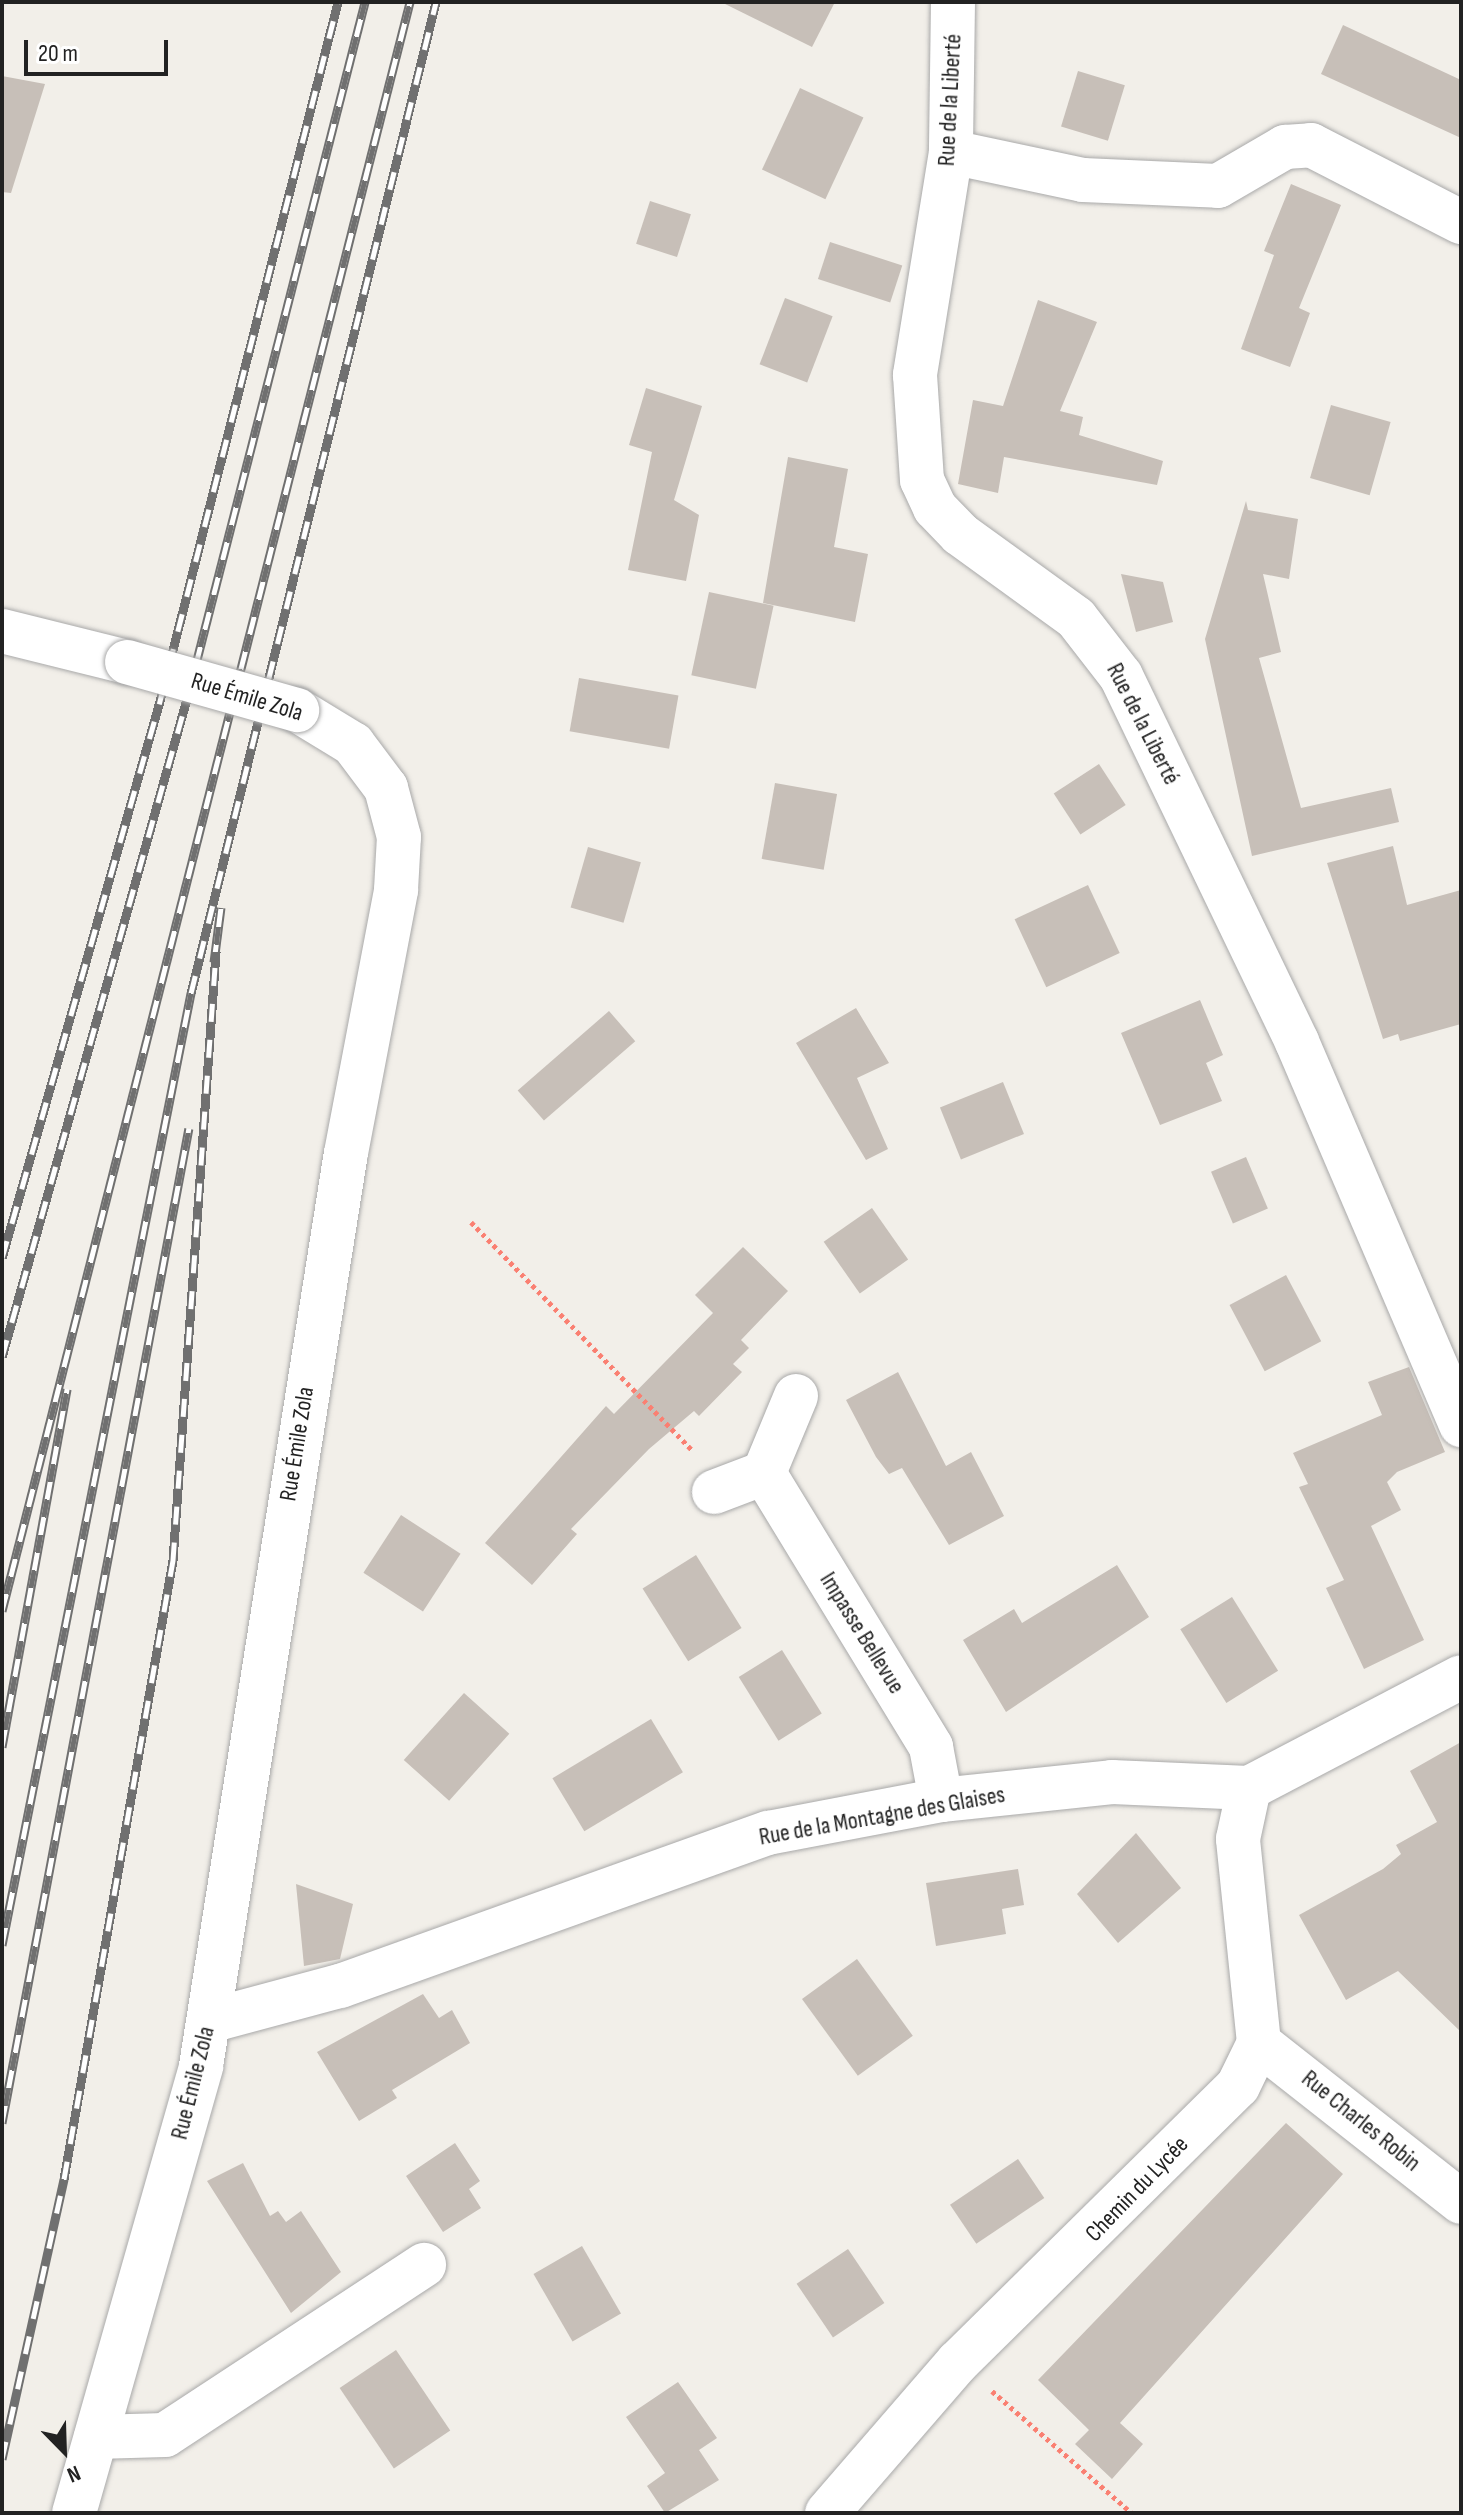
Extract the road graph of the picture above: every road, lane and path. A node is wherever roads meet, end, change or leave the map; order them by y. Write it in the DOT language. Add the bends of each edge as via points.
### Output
graph roads {
  1 [pos="953,2"];
  2 [pos="951,152"];
  3 [pos="1461,222"];
  4 [pos="2,631"];
  5 [pos="471,1222"];
  6 [pos="796,1396"];
  7 [pos="1461,1425"];
  8 [pos="764,1473"];
  9 [pos="714,1492"];
  10 [pos="1461,1677"];
  11 [pos="1249,1788"];
  12 [pos="941,1800"];
  13 [pos="209,2021"];
  14 [pos="1259,2043"];
  15 [pos="1461,2202"];
  16 [pos="424,2265"];
  17 [pos="958,2362"];
  18 [pos="96,2437"];
  19 [pos="74,2513"];
  20 [pos="827,2513"];
  21 [pos="1132,2513"];
  1 -- 2 [label="street, Rue de la Liberté"];
  2 -- 3 [label="street" via="1083,180 1218,186 1285,147 1311,145"];
  2 -- 7 [label="street, Rue de la Liberté" via="915,375 922,480 935,508 960,534 1076,618 1121,676 1297,1042"];
  4 -- 13 [label="street, Rue Émile Zola, bridge" via="297,710 329,725 372,767 396,814 400,862 303,1411"];
  5 -- 8 [label="path" via="710,1468"];
  6 -- 8 [label="street"];
  8 -- 9 [label="street"];
  8 -- 12 [label="street, Impasse Bellevue" via="920,1727"];
  10 -- 11 [label="street"];
  11 -- 12 [label="street, Rue de la Montagne des Glaises" via="1112,1782"];
  11 -- 14 [label="street" via="1238,1839"];
  12 -- 13 [label="street, Rue de la Montagne des Glaises" via="768,1833 340,1986"];
  13 -- 18 [label="street, Rue Émile Zola"];
  14 -- 15 [label="street, Rue Charles Robin"];
  14 -- 17 [label="street, Chemin du Lycée" via="1238,2086"];
  16 -- 18 [label="street" via="165,2435"];
  17 -- 20 [label="street, Chemin du Lycée"];
  17 -- 21 [label="path"];
  18 -- 19 [label="street, Rue Émile Zola"];
}
